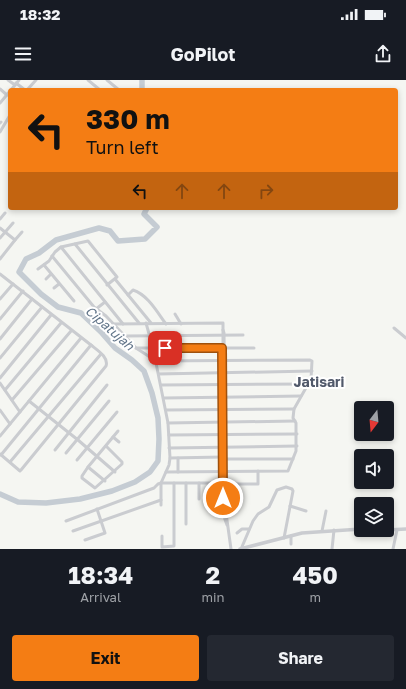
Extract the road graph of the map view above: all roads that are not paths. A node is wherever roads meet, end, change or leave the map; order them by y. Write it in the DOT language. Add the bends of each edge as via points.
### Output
graph roads {
  1 [pos="8,80"];
  2 [pos="36,80"];
  3 [pos="88,80"];
  4 [pos="107,80"];
  5 [pos="17,83"];
  6 [pos="28,88"];
  7 [pos="98,88"];
  8 [pos="117,88"];
  9 [pos="0,89"];
  10 [pos="7,95"];
  11 [pos="0,103"];
  12 [pos="8,118"];
  13 [pos="0,132"];
  14 [pos="5,213"];
  15 [pos="0,219"];
  16 [pos="13,223"];
  17 [pos="0,228"];
  18 [pos="5,232"];
  19 [pos="22,232"];
  20 [pos="0,238"];
  21 [pos="15,240"];
  22 [pos="75,244"];
  23 [pos="61,248"];
  24 [pos="52,256"];
  25 [pos="0,259"];
  26 [pos="44,265"];
  27 [pos="38,269"];
  28 [pos="51,274"];
  29 [pos="2,276"];
  30 [pos="46,279"];
  31 [pos="115,279"];
  32 [pos="0,280"];
  33 [pos="13,284"];
  34 [pos="59,284"];
  35 [pos="107,285"];
  36 [pos="54,288"];
  37 [pos="23,291"];
  38 [pos="128,295"];
  39 [pos="32,299"];
  40 [pos="0,300"];
  41 [pos="74,301"];
  42 [pos="105,302"];
  43 [pos="42,307"];
  44 [pos="96,309"];
  45 [pos="175,314"];
  46 [pos="51,315"];
  47 [pos="0,319"];
  48 [pos="61,323"];
  49 [pos="139,323"];
  50 [pos="146,323"];
  51 [pos="151,323"];
  52 [pos="113,324"];
  53 [pos="123,324"];
  54 [pos="166,324"];
  55 [pos="181,324"];
  56 [pos="394,328"];
  57 [pos="70,331"];
  58 [pos="223,335"];
  59 [pos="243,335"];
  60 [pos="124,336"];
  61 [pos="150,336"];
  62 [pos="81,338"];
  63 [pos="406,338"];
  64 [pos="0,339"];
  65 [pos="91,345"];
  66 [pos="136,348"];
  67 [pos="154,348"];
  68 [pos="223,348"];
  69 [pos="254,348"];
  70 [pos="101,354"];
  71 [pos="0,358"];
  72 [pos="224,360"];
  73 [pos="156,361"];
  74 [pos="312,371"];
  75 [pos="224,373"];
  76 [pos="159,374"];
  77 [pos="0,378"];
  78 [pos="0,383"];
  79 [pos="309,384"];
  80 [pos="107,385"];
  81 [pos="161,385"];
  82 [pos="224,385"];
  83 [pos="5,390"];
  84 [pos="301,396"];
  85 [pos="224,397"];
  86 [pos="164,398"];
  87 [pos="12,400"];
  88 [pos="29,401"];
  89 [pos="109,401"];
  90 [pos="38,408"];
  91 [pos="294,409"];
  92 [pos="0,410"];
  93 [pos="166,410"];
  94 [pos="224,410"];
  95 [pos="20,412"];
  96 [pos="117,412"];
  97 [pos="49,417"];
  98 [pos="295,421"];
  99 [pos="224,422"];
  100 [pos="168,423"];
  101 [pos="10,424"];
  102 [pos="59,424"];
  103 [pos="118,431"];
  104 [pos="69,433"];
  105 [pos="296,434"];
  106 [pos="169,435"];
  107 [pos="224,435"];
  108 [pos="0,436"];
  109 [pos="113,438"];
  110 [pos="78,440"];
  111 [pos="119,442"];
  112 [pos="106,446"];
  113 [pos="297,446"];
  114 [pos="224,447"];
  115 [pos="87,448"];
  116 [pos="169,448"];
  117 [pos="55,450"];
  118 [pos="66,453"];
  119 [pos="1,454"];
  120 [pos="97,456"];
  121 [pos="170,458"];
  122 [pos="178,458"];
  123 [pos="224,458"];
  124 [pos="293,458"];
  125 [pos="77,460"];
  126 [pos="10,462"];
  127 [pos="88,467"];
  128 [pos="258,471"];
  129 [pos="115,472"];
  130 [pos="166,472"];
  131 [pos="178,472"];
  132 [pos="224,472"];
  133 [pos="105,481"];
  134 [pos="161,483"];
  135 [pos="186,483"];
  136 [pos="199,483"];
  137 [pos="224,483"];
  138 [pos="174,484"];
  139 [pos="198,499"];
  140 [pos="161,500"];
  141 [pos="161,505"];
  142 [pos="290,506"];
  143 [pos="96,509"];
  144 [pos="306,511"];
  145 [pos="326,511"];
  146 [pos="66,520"];
  147 [pos="101,521"];
  148 [pos="186,524"];
  149 [pos="249,529"];
  150 [pos="354,529"];
  151 [pos="406,529"];
  152 [pos="334,530"];
  153 [pos="397,530"];
  154 [pos="73,531"];
  155 [pos="322,531"];
  156 [pos="237,533"];
  157 [pos="162,536"];
  158 [pos="291,536"];
  159 [pos="284,538"];
  160 [pos="85,540"];
  161 [pos="291,544"];
  162 [pos="253,547"];
  163 [pos="247,548"];
  164 [pos="231,549"];
  165 [pos="240,549"];
  166 [pos="332,549"];
  167 [pos="393,549"];
  1 -- 5 [label="street"];
  2 -- 6 [label="street"];
  3 -- 7 [label="street"];
  4 -- 8 [label="street"];
  9 -- 10 [label="street"];
  10 -- 11 [label="street"];
  12 -- 13 [label="street"];
  14 -- 15 [label="street"];
  16 -- 18 [label="street"];
  17 -- 18 [label="street"];
  18 -- 20 [label="street"];
  18 -- 21 [label="street"];
  19 -- 21 [label="street"];
  21 -- 25 [label="street"];
  22 -- 23 [label="street"];
  22 -- 31 [label="street" via="88,241 117,277"];
  22 -- 35 [label="street"];
  23 -- 24 [label="street"];
  23 -- 42 [label="street"];
  24 -- 26 [label="street"];
  24 -- 44 [label="street"];
  26 -- 27 [label="street"];
  26 -- 28 [label="street"];
  28 -- 30 [label="street"];
  28 -- 34 [label="street"];
  29 -- 32 [label="street"];
  29 -- 33 [label="street"];
  31 -- 35 [label="street"];
  31 -- 38 [label="street"];
  33 -- 37 [label="street"];
  33 -- 40 [label="street"];
  34 -- 36 [label="street"];
  34 -- 41 [label="street"];
  35 -- 49 [label="street"];
  37 -- 39 [label="street"];
  37 -- 47 [label="street"];
  38 -- 51 [label="street"];
  38 -- 54 [label="street" via="133,290 144,296"];
  39 -- 43 [label="street"];
  39 -- 64 [label="street"];
  42 -- 44 [label="street"];
  42 -- 53 [label="street"];
  43 -- 46 [label="street"];
  43 -- 71 [label="street"];
  44 -- 52 [label="street"];
  45 -- 55 [label="street"];
  46 -- 48 [label="street"];
  46 -- 77 [label="street"];
  48 -- 57 [label="street"];
  48 -- 83 [label="street"];
  49 -- 50 [label="street"];
  49 -- 53 [label="street"];
  50 -- 51 [label="street"];
  50 -- 61 [label="street"];
  51 -- 54 [label="street"];
  52 -- 53 [label="street"];
  52 -- 60 [label="street"];
  54 -- 55 [label="street"];
  55 -- 58 [label="street" via="223,323"];
  56 -- 63 [label="street"];
  57 -- 62 [label="street"];
  57 -- 87 [label="street"];
  58 -- 59 [label="street"];
  58 -- 61 [label="street"];
  58 -- 68 [label="street"];
  60 -- 61 [label="street"];
  60 -- 66 [label="street"];
  61 -- 67 [label="street"];
  62 -- 65 [label="street"];
  62 -- 88 [label="street"];
  65 -- 70 [label="street"];
  65 -- 90 [label="street"];
  66 -- 67 [label="street"];
  66 -- 73 [label="street"];
  67 -- 68 [label="street"];
  67 -- 73 [label="street"];
  68 -- 69 [label="street"];
  68 -- 72 [label="street"];
  70 -- 97 [label="street"];
  70 -- 102 [label="street" via="106,360 106,366"];
  72 -- 73 [label="street"];
  72 -- 74 [label="street" via="310,360"];
  72 -- 75 [label="street"];
  73 -- 76 [label="street"];
  74 -- 75 [label="street"];
  74 -- 79 [label="street"];
  75 -- 76 [label="street"];
  75 -- 82 [label="street"];
  76 -- 81 [label="street"];
  78 -- 83 [label="street"];
  79 -- 82 [label="street"];
  79 -- 84 [label="street"];
  80 -- 104 [label="street"];
  81 -- 82 [label="street"];
  81 -- 86 [label="street"];
  82 -- 85 [label="street"];
  83 -- 87 [label="street"];
  84 -- 85 [label="street"];
  84 -- 91 [label="street"];
  85 -- 86 [label="street"];
  85 -- 94 [label="street"];
  86 -- 93 [label="street"];
  87 -- 95 [label="street"];
  88 -- 90 [label="street"];
  88 -- 95 [label="street"];
  89 -- 110 [label="street"];
  90 -- 97 [label="street"];
  90 -- 119 [label="street"];
  91 -- 94 [label="street"];
  91 -- 98 [label="street"];
  92 -- 101 [label="street"];
  93 -- 94 [label="street"];
  93 -- 100 [label="street"];
  94 -- 99 [label="street"];
  95 -- 101 [label="street"];
  96 -- 115 [label="street"];
  97 -- 102 [label="street"];
  97 -- 126 [label="street"];
  98 -- 99 [label="street"];
  98 -- 105 [label="street"];
  99 -- 100 [label="street"];
  99 -- 107 [label="street"];
  100 -- 106 [label="street"];
  101 -- 108 [label="street"];
  102 -- 104 [label="street"];
  102 -- 126 [label="street" via="20,471"];
  103 -- 109 [label="street"];
  104 -- 110 [label="street"];
  104 -- 117 [label="street"];
  105 -- 107 [label="street"];
  105 -- 113 [label="street"];
  106 -- 107 [label="street"];
  106 -- 116 [label="street"];
  107 -- 114 [label="street"];
  109 -- 111 [label="street"];
  109 -- 112 [label="street"];
  110 -- 115 [label="street"];
  110 -- 118 [label="street"];
  112 -- 120 [label="street"];
  112 -- 129 [label="street" via="123,463"];
  113 -- 114 [label="street"];
  113 -- 124 [label="street"];
  114 -- 116 [label="street"];
  114 -- 123 [label="street"];
  115 -- 120 [label="street"];
  115 -- 125 [label="street"];
  116 -- 121 [label="street"];
  119 -- 126 [label="street"];
  120 -- 127 [label="street"];
  120 -- 129 [label="street"];
  121 -- 122 [label="street"];
  121 -- 130 [label="street"];
  122 -- 123 [label="street"];
  122 -- 131 [label="street"];
  123 -- 124 [label="street"];
  123 -- 132 [label="street"];
  124 -- 128 [label="street" via="288,471"];
  127 -- 133 [label="street"];
  127 -- 133 [label="street" via="82,477 88,483 95,488"];
  128 -- 132 [label="street"];
  128 -- 137 [label="street" via="258,484"];
  129 -- 133 [label="street"];
  130 -- 131 [label="street"];
  130 -- 134 [label="street"];
  131 -- 132 [label="street"];
  132 -- 137 [label="street"];
  134 -- 138 [label="street"];
  134 -- 140 [label="street"];
  134 -- 143 [label="street" via="154,488"];
  135 -- 136 [label="street"];
  135 -- 138 [label="street"];
  135 -- 148 [label="street"];
  136 -- 137 [label="street"];
  136 -- 139 [label="street"];
  137 -- 164 [label="street"];
  138 -- 157 [label="street" via="174,546 162,547"];
  140 -- 141 [label="street"];
  140 -- 147 [label="street"];
  142 -- 144 [label="street"];
  142 -- 149 [label="street" via="292,489 277,489 269,507 258,514"];
  142 -- 159 [label="street"];
  143 -- 146 [label="street"];
  143 -- 147 [label="street"];
  145 -- 155 [label="street"];
  147 -- 154 [label="street"];
  147 -- 160 [label="street" via="105,533"];
  149 -- 156 [label="street" via="242,529"];
  149 -- 165 [label="street"];
  150 -- 152 [label="street"];
  151 -- 153 [label="street"];
  152 -- 155 [label="street"];
  152 -- 166 [label="street"];
  153 -- 167 [label="street"];
  155 -- 158 [label="street"];
  158 -- 159 [label="street"];
  158 -- 161 [label="street"];
  159 -- 162 [label="street"];
  162 -- 163 [label="street"];
  163 -- 165 [label="street"];
}
